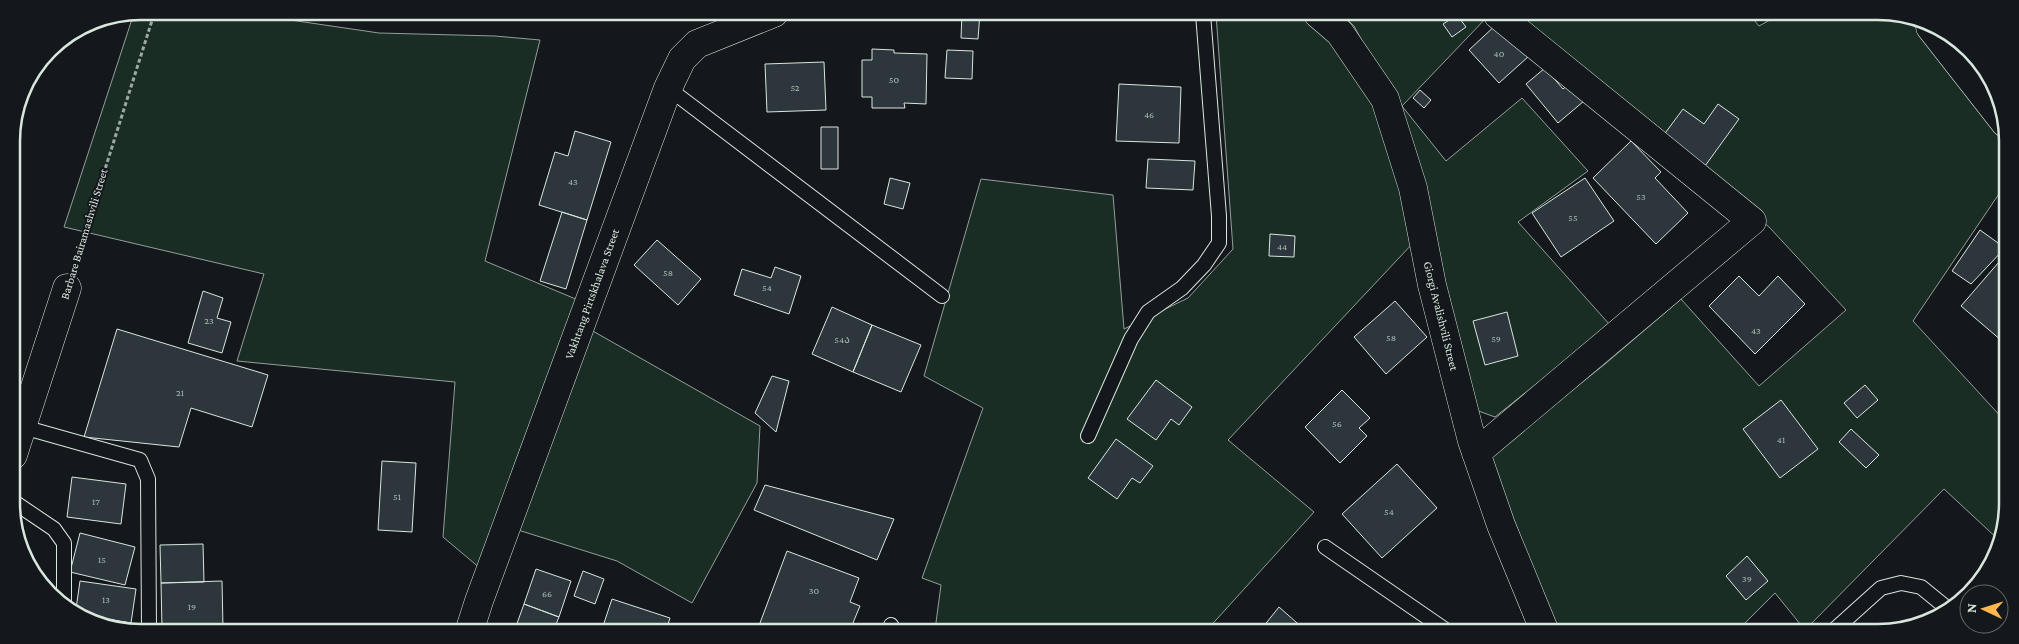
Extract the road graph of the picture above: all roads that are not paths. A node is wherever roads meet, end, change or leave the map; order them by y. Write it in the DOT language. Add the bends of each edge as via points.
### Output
graph roads {
  1 [pos="757,20"];
  2 [pos="1203,20"];
  3 [pos="1325,20"];
  4 [pos="1504,20"];
  5 [pos="1936,34"];
  6 [pos="668,88"];
  7 [pos="1995,111"];
  8 [pos="67,288"];
  9 [pos="942,296"];
  10 [pos="23,426"];
  11 [pos="20,435"];
  12 [pos="1088,436"];
  13 [pos="1476,454"];
  14 [pos="20,506"];
  15 [pos="1325,548"];
  16 [pos="64,596"];
  17 [pos="1943,605"];
  18 [pos="149,624"];
  19 [pos="472,624"];
  20 [pos="1435,624"];
  21 [pos="1542,624"];
  22 [pos="1841,624"];
  1 -- 6 [label="street, Vakhtang Pirtskhalava Street" via="697,44 682,59"];
  2 -- 12 [label="lane" via="1219,243 1182,288 1148,312 1131,339"];
  3 -- 13 [label="street, Giorgi Avalishvili Street" via="1340,33 1385,99 1413,188 1432,285"];
  4 -- 13 [label="street" via="1752,221"];
  5 -- 7 [label="street"];
  6 -- 9 [label="lane"];
  6 -- 19 [label="street, Vakhtang Pirtskhalava Street"];
  8 -- 10 [label="street, Barbare Bairamashvili Street"];
  10 -- 11 [label="street, Barbare Bairamashvili Street"];
  10 -- 18 [label="lane" via="140,460 148,479"];
  13 -- 21 [label="street, Giorgi Avalishvili Street"];
  14 -- 16 [label="lane" via="54,529 64,543"];
  15 -- 20 [label="lane"];
  17 -- 22 [label="lane" via="1921,587 1901,583 1882,588"];
}
